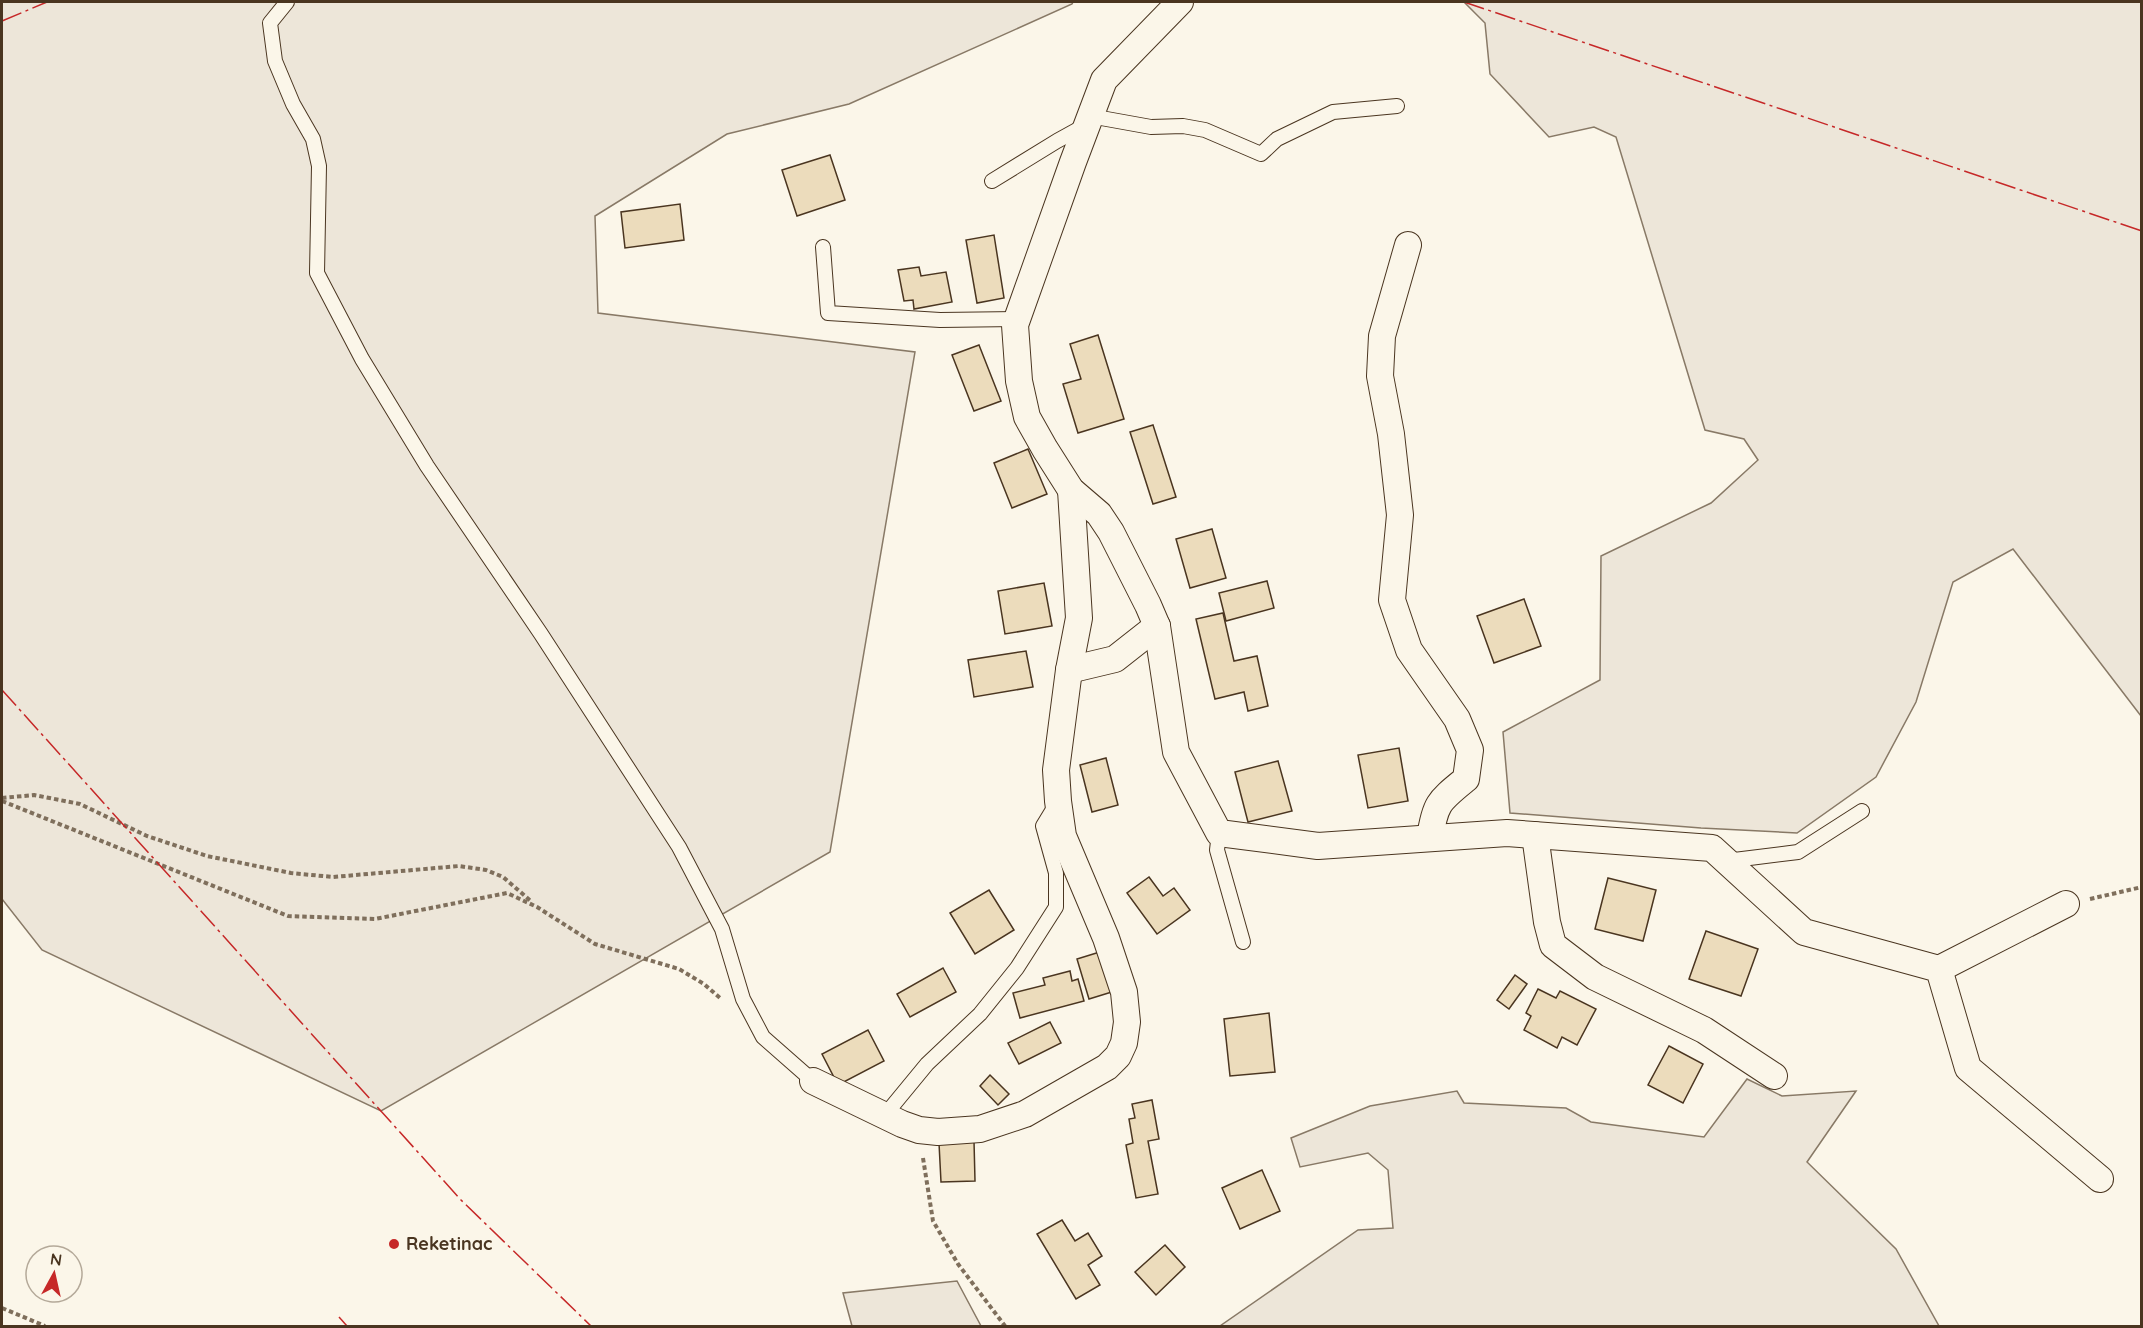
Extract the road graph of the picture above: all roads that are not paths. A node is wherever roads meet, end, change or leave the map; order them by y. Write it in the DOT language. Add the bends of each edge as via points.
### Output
graph roads {
  1 [pos="287,2"];
  2 [pos="1180,2"];
  3 [pos="1397,106"];
  4 [pos="1089,120"];
  5 [pos="992,182"];
  6 [pos="1408,245"];
  7 [pos="823,247"];
  8 [pos="1017,319"];
  9 [pos="1071,490"];
  10 [pos="1156,626"];
  11 [pos="1069,670"];
  12 [pos="1058,801"];
  13 [pos="1862,811"];
  14 [pos="1219,833"];
  15 [pos="1535,835"];
  16 [pos="1430,838"];
  17 [pos="1726,861"];
  18 [pos="2066,904"];
  19 [pos="1243,942"];
  20 [pos="1939,969"];
  21 [pos="1774,1076"];
  22 [pos="813,1081"];
  23 [pos="885,1115"];
  24 [pos="2100,1179"];
  1 -- 22 [label="lane" via="270,23 275,62 312,139 319,166 317,273 362,359 427,466 679,847 722,929 743,999 763,1037"];
  2 -- 4 [label="street" via="1104,80"];
  3 -- 4 [label="lane" via="1333,112 1277,139 1261,154 1205,129"];
  4 -- 5 [label="lane"];
  4 -- 8 [label="street"];
  6 -- 16 [label="street" via="1382,336 1380,376 1400,514 1392,600 1409,650 1457,719 1470,750 1466,779 1434,812"];
  7 -- 8 [label="lane" via="828,313 940,320"];
  8 -- 9 [label="street" via="1018,381 1028,417"];
  9 -- 10 [label="street" via="1099,514 1111,532"];
  9 -- 11 [label="street" via="1079,618"];
  10 -- 11 [label="street" via="1115,659"];
  10 -- 14 [label="street" via="1176,752"];
  11 -- 12 [label="street" via="1056,770"];
  12 -- 23 [label="lane" via="1043,826 1056,873 1056,908 1017,968 980,1014 927,1064"];
  12 -- 23 [label="street" via="1063,836 1124,992 1127,1022 1119,1056 1107,1067 1024,1114 980,1129 919,1130"];
  13 -- 17 [label="lane" via="1798,852"];
  14 -- 16 [label="street" via="1318,846"];
  14 -- 19 [label="lane" via="1217,850"];
  15 -- 16 [label="street"];
  15 -- 17 [label="street" via="1712,848"];
  15 -- 21 [label="street" via="1553,945 1595,977 1704,1030"];
  17 -- 20 [label="street" via="1804,932"];
  18 -- 20 [label="street"];
  20 -- 24 [label="street" via="1968,1068"];
  22 -- 23 [label="street"];
}
